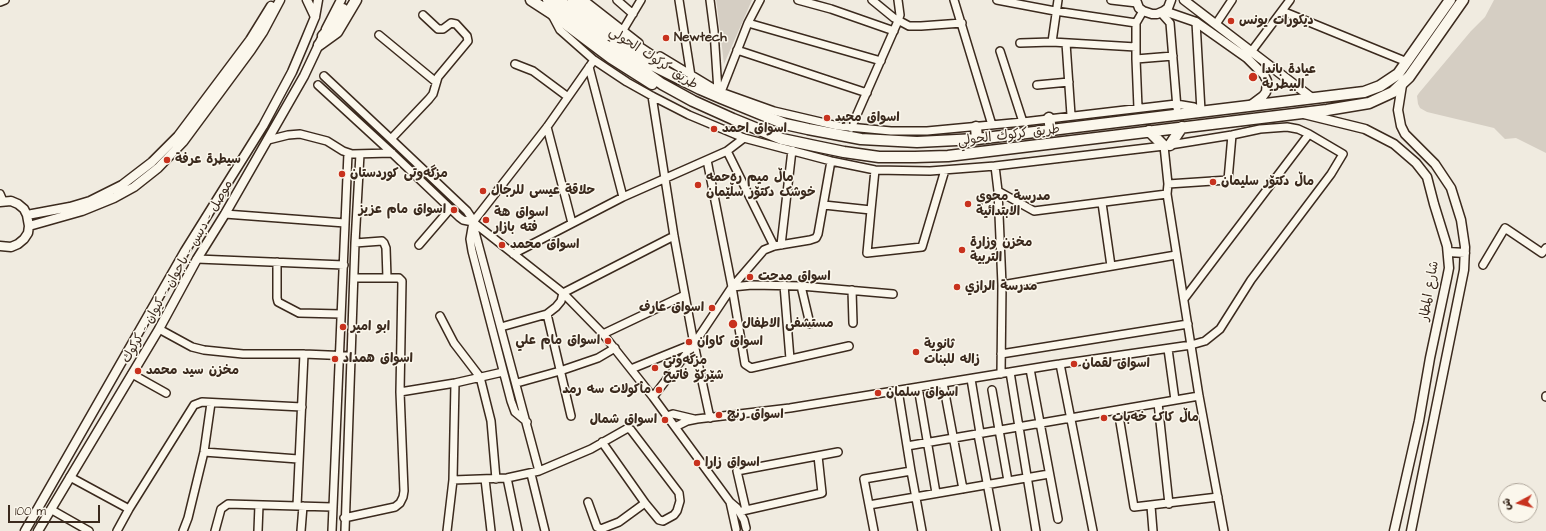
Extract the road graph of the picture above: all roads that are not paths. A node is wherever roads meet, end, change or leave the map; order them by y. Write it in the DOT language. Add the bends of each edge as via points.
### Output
graph roads {
  1 [pos="5,0"];
  2 [pos="274,0"];
  3 [pos="280,0"];
  4 [pos="307,0"];
  5 [pos="318,0"];
  6 [pos="341,0"];
  7 [pos="349,0"];
  8 [pos="356,0"];
  9 [pos="531,0"];
  10 [pos="548,0"];
  11 [pos="559,0"];
  12 [pos="573,0"];
  13 [pos="584,0"];
  14 [pos="617,0"];
  15 [pos="641,0"];
  16 [pos="679,0"];
  17 [pos="710,0"];
  18 [pos="760,0"];
  19 [pos="798,0"];
  20 [pos="820,0"];
  21 [pos="872,0"];
  22 [pos="898,0"];
  23 [pos="954,0"];
  24 [pos="997,0"];
  25 [pos="1058,0"];
  26 [pos="1111,0"];
  27 [pos="1171,0"];
  28 [pos="1184,0"];
  29 [pos="1232,0"];
  30 [pos="1290,0"];
  31 [pos="1450,0"];
  32 [pos="1463,0"];
  33 [pos="0,2"];
  34 [pos="1136,2"];
  35 [pos="831,9"];
  36 [pos="1056,11"];
  37 [pos="1143,11"];
  38 [pos="1282,11"];
  39 [pos="1163,12"];
  40 [pos="551,13"];
  41 [pos="423,14"];
  42 [pos="633,14"];
  43 [pos="315,17"];
  44 [pos="898,21"];
  45 [pos="1196,22"];
  46 [pos="748,23"];
  47 [pos="962,23"];
  48 [pos="1136,23"];
  49 [pos="1216,24"];
  50 [pos="623,30"];
  51 [pos="894,31"];
  52 [pos="379,34"];
  53 [pos="321,40"];
  54 [pos="1020,42"];
  55 [pos="1052,42"];
  56 [pos="1066,43"];
  57 [pos="1136,46"];
  58 [pos="248,48"];
  59 [pos="737,50"];
  60 [pos="1000,51"];
  61 [pos="1249,55"];
  62 [pos="1173,56"];
  63 [pos="631,57"];
  64 [pos="1136,59"];
  65 [pos="594,60"];
  66 [pos="881,62"];
  67 [pos="1407,62"];
  68 [pos="515,64"];
  69 [pos="589,67"];
  70 [pos="324,76"];
  71 [pos="691,76"];
  72 [pos="436,82"];
  73 [pos="1069,82"];
  74 [pos="318,85"];
  75 [pos="1037,85"];
  76 [pos="1402,85"];
  77 [pos="700,89"];
  78 [pos="719,92"];
  79 [pos="867,93"];
  80 [pos="652,96"];
  81 [pos="568,98"];
  82 [pos="1312,98"];
  83 [pos="693,101"];
  84 [pos="1251,105"];
  85 [pos="358,108"];
  86 [pos="1138,108"];
  87 [pos="1177,109"];
  88 [pos="1202,111"];
  89 [pos="1299,113"];
  90 [pos="351,115"];
  91 [pos="1072,115"];
  92 [pos="1049,118"];
  93 [pos="1023,122"];
  94 [pos="808,124"];
  95 [pos="992,125"];
  96 [pos="547,127"];
  97 [pos="976,127"];
  98 [pos="1182,127"];
  99 [pos="851,128"];
  100 [pos="1051,130"];
  101 [pos="1149,131"];
  102 [pos="1309,134"];
  103 [pos="1232,135"];
  104 [pos="744,138"];
  105 [pos="391,139"];
  106 [pos="861,139"];
  107 [pos="977,139"];
  108 [pos="268,140"];
  109 [pos="1167,145"];
  110 [pos="792,150"];
  111 [pos="727,151"];
  112 [pos="348,153"];
  113 [pos="392,153"];
  114 [pos="360,154"];
  115 [pos="859,154"];
  116 [pos="707,160"];
  117 [pos="831,161"];
  118 [pos="995,166"];
  119 [pos="875,170"];
  120 [pos="945,170"];
  121 [pos="664,179"];
  122 [pos="1168,184"];
  123 [pos="998,191"];
  124 [pos="1167,194"];
  125 [pos="623,197"];
  126 [pos="1,199"];
  127 [pos="1102,203"];
  128 [pos="824,205"];
  129 [pos="450,209"];
  130 [pos="871,210"];
  131 [pos="226,214"];
  132 [pos="28,215"];
  133 [pos="473,222"];
  134 [pos="345,223"];
  135 [pos="572,223"];
  136 [pos="29,226"];
  137 [pos="674,236"];
  138 [pos="355,243"];
  139 [pos="419,245"];
  140 [pos="778,245"];
  141 [pos="0,246"];
  142 [pos="1546,248"];
  143 [pos="1448,252"];
  144 [pos="1465,252"];
  145 [pos="513,254"];
  146 [pos="1176,255"];
  147 [pos="197,259"];
  148 [pos="277,262"];
  149 [pos="344,265"];
  150 [pos="1483,265"];
  151 [pos="1111,266"];
  152 [pos="354,278"];
  153 [pos="387,278"];
  154 [pos="784,285"];
  155 [pos="1002,285"];
  156 [pos="802,286"];
  157 [pos="732,287"];
  158 [pos="852,290"];
  159 [pos="563,293"];
  160 [pos="685,294"];
  161 [pos="893,294"];
  162 [pos="1184,299"];
  163 [pos="341,314"];
  164 [pos="547,314"];
  165 [pos="440,316"];
  166 [pos="853,323"];
  167 [pos="810,324"];
  168 [pos="1188,324"];
  169 [pos="501,327"];
  170 [pos="159,329"];
  171 [pos="603,334"];
  172 [pos="506,343"];
  173 [pos="694,344"];
  174 [pos="1191,345"];
  175 [pos="496,346"];
  176 [pos="849,346"];
  177 [pos="615,348"];
  178 [pos="1168,349"];
  179 [pos="304,354"];
  180 [pos="1001,354"];
  181 [pos="340,356"];
  182 [pos="351,356"];
  183 [pos="790,359"];
  184 [pos="1060,364"];
  185 [pos="631,369"];
  186 [pos="1030,369"];
  187 [pos="560,371"];
  188 [pos="504,372"];
  189 [pos="1010,372"];
  190 [pos="132,374"];
  191 [pos="1001,374"];
  192 [pos="480,377"];
  193 [pos="971,379"];
  194 [pos="455,383"];
  195 [pos="516,383"];
  196 [pos="943,383"];
  197 [pos="918,387"];
  198 [pos="898,390"];
  199 [pos="992,390"];
  200 [pos="166,392"];
  201 [pos="400,392"];
  202 [pos="1199,396"];
  203 [pos="653,397"];
  204 [pos="1175,400"];
  205 [pos="211,403"];
  206 [pos="1158,403"];
  207 [pos="302,407"];
  208 [pos="1118,410"];
  209 [pos="571,416"];
  210 [pos="667,416"];
  211 [pos="710,418"];
  212 [pos="1070,418"];
  213 [pos="696,419"];
  214 [pos="527,422"];
  215 [pos="1040,423"];
  216 [pos="675,427"];
  217 [pos="1019,427"];
  218 [pos="998,430"];
  219 [pos="979,434"];
  220 [pos="953,438"];
  221 [pos="602,442"];
  222 [pos="927,442"];
  223 [pos="907,446"];
  224 [pos="1412,450"];
  225 [pos="204,452"];
  226 [pos="838,452"];
  227 [pos="1426,452"];
  228 [pos="818,456"];
  229 [pos="298,459"];
  230 [pos="540,471"];
  231 [pos="911,471"];
  232 [pos="531,474"];
  233 [pos="1049,474"];
  234 [pos="70,477"];
  235 [pos="507,478"];
  236 [pos="1027,478"];
  237 [pos="485,479"];
  238 [pos="496,479"];
  239 [pos="453,480"];
  240 [pos="1008,481"];
  241 [pos="987,484"];
  242 [pos="963,489"];
  243 [pos="936,493"];
  244 [pos="916,497"];
  245 [pos="1218,497"];
  246 [pos="588,502"];
  247 [pos="730,502"];
  248 [pos="645,503"];
  249 [pos="1169,504"];
  250 [pos="259,505"];
  251 [pos="869,505"];
  252 [pos="300,506"];
  253 [pos="1151,506"];
  254 [pos="332,507"];
  255 [pos="129,509"];
  256 [pos="52,510"];
  257 [pos="743,511"];
  258 [pos="344,518"];
  259 [pos="1058,519"];
  260 [pos="748,529"];
  261 [pos="735,530"];
  262 [pos="25,531"];
  263 [pos="38,531"];
  264 [pos="90,531"];
  265 [pos="117,531"];
  266 [pos="183,531"];
  267 [pos="215,531"];
  268 [pos="258,531"];
  269 [pos="301,531"];
  270 [pos="332,531"];
  271 [pos="345,531"];
  272 [pos="447,531"];
  273 [pos="491,531"];
  274 [pos="518,531"];
  275 [pos="545,531"];
  276 [pos="874,531"];
  277 [pos="922,531"];
  278 [pos="996,531"];
  279 [pos="1036,531"];
  280 [pos="1093,531"];
  281 [pos="1153,531"];
  282 [pos="1224,531"];
  283 [pos="1394,531"];
  284 [pos="1411,531"];
  1 -- 33 [label="street"];
  2 -- 58 [label="main road"];
  3 -- 58 [label="main road" via="263,32"];
  4 -- 43 [label="main road"];
  5 -- 43 [label="main road"];
  6 -- 53 [label="main road, موصل - دبس - باجوان - كيوان - كركوك"];
  7 -- 53 [label="highway"];
  8 -- 53 [label="highway" via="337,32"];
  9 -- 40 [label="highway"];
  10 -- 63 [label="highway, طريق كركوك الحولي"];
  11 -- 63 [label="highway, طريق كركوك الحولي"];
  12 -- 77 [label="highway"];
  13 -- 50 [label="street"];
  14 -- 42 [label="street"];
  15 -- 42 [label="street"];
  16 -- 71 [label="street"];
  17 -- 78 [label="street"];
  18 -- 46 [label="street"];
  19 -- 35 [label="street"];
  20 -- 35 [label="street"];
  21 -- 44 [label="street"];
  22 -- 44 [label="street"];
  23 -- 47 [label="street"];
  24 -- 36 [label="street"];
  25 -- 36 [label="street"];
  26 -- 34 [label="street"];
  27 -- 39 [label="main road"];
  28 -- 49 [label="main road"];
  29 -- 49 [label="street"];
  30 -- 38 [label="street"];
  31 -- 67 [label="highway, طريق كركوك الحولي"];
  32 -- 76 [label="highway, طريق كركوك الحولي" via="1417,68"];
  34 -- 37 [label="main road"];
  35 -- 51 [label="street"];
  36 -- 48 [label="street"];
  36 -- 55 [label="street"];
  37 -- 39 [label="main road" via="1152,14"];
  37 -- 48 [label="street"];
  38 -- 61 [label="street"];
  38 -- 67 [label="street"];
  39 -- 45 [label="main road"];
  39 -- 62 [label="street" via="1170,23"];
  40 -- 65 [label="street" via="560,30"];
  40 -- 83 [label="highway" via="649,83 678,99"];
  41 -- 72 [label="street" via="438,29 456,24 468,38"];
  42 -- 50 [label="street"];
  43 -- 262 [label="main road" via="292,72 263,126 185,251"];
  44 -- 47 [label="street" via="914,27"];
  44 -- 51 [label="street"];
  45 -- 61 [label="main road"];
  45 -- 88 [label="street"];
  46 -- 59 [label="street"];
  46 -- 66 [label="street"];
  47 -- 95 [label="street"];
  48 -- 57 [label="street"];
  49 -- 61 [label="main road"];
  50 -- 71 [label="street"];
  51 -- 66 [label="street"];
  52 -- 72 [label="street"];
  53 -- 108 [label="main road, موصل - دبس - باجوان - كيوان - كركوك"];
  54 -- 55 [label="street"];
  55 -- 56 [label="street"];
  56 -- 57 [label="street"];
  56 -- 73 [label="street"];
  57 -- 64 [label="street"];
  58 -- 132 [label="main road" via="178,136 152,162 122,185 70,208"];
  58 -- 136 [label="main road" via="183,142 140,183 92,208"];
  59 -- 78 [label="street"];
  59 -- 79 [label="street"];
  60 -- 93 [label="street"];
  61 -- 82 [label="main road"];
  61 -- 84 [label="main road" via="1267,81 1264,96"];
  62 -- 64 [label="street"];
  62 -- 87 [label="street"];
  63 -- 77 [label="highway, طريق كركوك الحولي"];
  63 -- 83 [label="highway, طريق كركوك الحولي" via="662,84"];
  64 -- 86 [label="street"];
  65 -- 69 [label="street"];
  65 -- 80 [label="street"];
  66 -- 79 [label="street"];
  67 -- 82 [label="highway, طريق كركوك الحولي" via="1392,79 1372,89 1354,94"];
  68 -- 81 [label="street" via="528,67"];
  69 -- 81 [label="street"];
  69 -- 125 [label="street"];
  70 -- 85 [label="street"];
  71 -- 78 [label="street"];
  72 -- 105 [label="street" via="433,94"];
  73 -- 75 [label="street"];
  73 -- 91 [label="street"];
  74 -- 90 [label="street"];
  76 -- 89 [label="highway, طريق كركوك الحولي" via="1368,103"];
  76 -- 144 [label="main road" via="1398,110 1401,126 1408,137 1435,164 1451,188 1463,228"];
  77 -- 94 [label="highway, طريق كركوك الحولي" via="785,124"];
  78 -- 94 [label="street"];
  79 -- 99 [label="street"];
  80 -- 104 [label="street" via="704,122"];
  80 -- 121 [label="street"];
  81 -- 96 [label="street"];
  82 -- 84 [label="highway, طريق كركوك الحولي"];
  83 -- 115 [label="highway, طريق كركوك الحولي" via="782,139"];
  84 -- 88 [label="highway, طريق كركوك الحولي"];
  85 -- 90 [label="street"];
  85 -- 105 [label="street"];
  86 -- 87 [label="street"];
  86 -- 91 [label="street"];
  87 -- 88 [label="highway, طريق كركوك الحولي"];
  87 -- 100 [label="highway, طريق كركوك الحولي"];
  89 -- 98 [label="highway, طريق كركوك الحولي"];
  89 -- 143 [label="main road, شارع المطار" via="1365,129 1394,144 1416,163 1427,177"];
  90 -- 113 [label="street"];
  91 -- 92 [label="street"];
  92 -- 93 [label="street"];
  92 -- 100 [label="highway"];
  93 -- 95 [label="street"];
  94 -- 99 [label="street"];
  94 -- 106 [label="highway, طريق كركوك الحولي"];
  95 -- 97 [label="street"];
  96 -- 133 [label="street"];
  96 -- 135 [label="street"];
  97 -- 99 [label="street" via="905,132"];
  97 -- 107 [label="highway"];
  98 -- 101 [label="highway, طريق كركوك الحولي"];
  98 -- 109 [label="highway"];
  100 -- 107 [label="highway, طريق كركوك الحولي"];
  101 -- 109 [label="highway"];
  101 -- 115 [label="highway, طريق كركوك الحولي" via="948,156 898,157"];
  102 -- 103 [label="street" via="1287,127"];
  102 -- 162 [label="street"];
  102 -- 174 [label="street" via="1343,154 1337,165 1251,280 1220,329 1205,341"];
  103 -- 109 [label="street"];
  103 -- 122 [label="street" via="1228,180"];
  104 -- 110 [label="street"];
  104 -- 111 [label="street"];
  105 -- 133 [label="street" via="466,211"];
  106 -- 107 [label="highway, طريق كركوك الحولي" via="932,142"];
  106 -- 115 [label="highway"];
  108 -- 112 [label="street" via="288,135 306,135 327,141"];
  108 -- 131 [label="main road, موصل - دبس - باجوان - كيوان - كركوك"];
  109 -- 118 [label="street"];
  109 -- 122 [label="street"];
  110 -- 117 [label="street"];
  110 -- 140 [label="street"];
  111 -- 116 [label="street"];
  111 -- 140 [label="street"];
  112 -- 114 [label="street"];
  112 -- 134 [label="street"];
  113 -- 114 [label="street"];
  113 -- 129 [label="street"];
  114 -- 138 [label="street"];
  116 -- 121 [label="street"];
  116 -- 157 [label="street"];
  117 -- 119 [label="street"];
  117 -- 128 [label="street"];
  118 -- 120 [label="street"];
  118 -- 123 [label="street"];
  119 -- 120 [label="street"];
  119 -- 130 [label="street"];
  120 -- 130 [label="street" via="922,247 867,253"];
  121 -- 125 [label="street"];
  121 -- 137 [label="street"];
  122 -- 124 [label="street"];
  123 -- 127 [label="street" via="1034,211"];
  123 -- 155 [label="street"];
  124 -- 127 [label="street"];
  124 -- 146 [label="street"];
  125 -- 135 [label="street"];
  126 -- 132 [label="main road" via="18,204"];
  127 -- 151 [label="street"];
  128 -- 130 [label="street"];
  128 -- 140 [label="street" via="820,231 816,238"];
  129 -- 133 [label="street" via="463,220"];
  129 -- 139 [label="street"];
  131 -- 134 [label="street"];
  131 -- 147 [label="main road, موصل - دبس - باجوان - كيوان - كركوك"];
  132 -- 136 [label="main road"];
  133 -- 145 [label="street"];
  133 -- 169 [label="street"];
  133 -- 175 [label="street" via="470,239 472,251"];
  134 -- 149 [label="street"];
  135 -- 145 [label="street"];
  136 -- 141 [label="main road" via="28,233 18,244 11,247"];
  137 -- 159 [label="street"];
  137 -- 160 [label="street"];
  138 -- 152 [label="street"];
  138 -- 153 [label="street" via="382,241 386,245"];
  140 -- 157 [label="street" via="764,250"];
  142 -- 150 [label="street" via="1542,253 1505,228"];
  143 -- 144 [label="main road"];
  143 -- 224 [label="main road, شارع المطار" via="1449,268"];
  144 -- 227 [label="main road" via="1464,270 1434,424"];
  145 -- 159 [label="street"];
  146 -- 151 [label="street"];
  146 -- 162 [label="street"];
  147 -- 148 [label="street"];
  147 -- 170 [label="main road, موصل - دبس - باجوان - كيوان - كركوك"];
  148 -- 149 [label="street"];
  148 -- 163 [label="street" via="278,302 299,313"];
  149 -- 163 [label="street"];
  151 -- 155 [label="street"];
  152 -- 153 [label="street"];
  152 -- 182 [label="street"];
  153 -- 201 [label="street" via="399,278 402,281"];
  154 -- 156 [label="street"];
  154 -- 157 [label="street"];
  154 -- 183 [label="street"];
  155 -- 180 [label="street"];
  156 -- 158 [label="street"];
  156 -- 167 [label="street"];
  157 -- 173 [label="street"];
  157 -- 183 [label="street" via="745,364 750,368"];
  158 -- 161 [label="street"];
  158 -- 166 [label="street"];
  159 -- 164 [label="street" via="556,307"];
  159 -- 171 [label="street"];
  160 -- 171 [label="street"];
  160 -- 173 [label="street"];
  162 -- 168 [label="street"];
  163 -- 181 [label="street"];
  164 -- 169 [label="street"];
  164 -- 187 [label="street"];
  165 -- 192 [label="street" via="454,343"];
  168 -- 174 [label="street"];
  168 -- 180 [label="street"];
  169 -- 172 [label="street"];
  170 -- 179 [label="street" via="192,347 204,350 244,354"];
  170 -- 190 [label="main road, موصل - دبس - باجوان - كيوان - كركوك"];
  171 -- 177 [label="street"];
  172 -- 175 [label="street"];
  172 -- 195 [label="street"];
  173 -- 185 [label="street"];
  173 -- 203 [label="street"];
  173 -- 211 [label="street"];
  174 -- 178 [label="street"];
  174 -- 202 [label="street"];
  175 -- 188 [label="street"];
  176 -- 183 [label="street"];
  177 -- 185 [label="street"];
  177 -- 187 [label="street" via="602,356"];
  178 -- 184 [label="street"];
  178 -- 204 [label="street"];
  179 -- 181 [label="street"];
  179 -- 207 [label="street"];
  180 -- 191 [label="street"];
  181 -- 182 [label="street"];
  181 -- 254 [label="street"];
  182 -- 258 [label="street"];
  184 -- 186 [label="street"];
  184 -- 212 [label="street"];
  185 -- 203 [label="street"];
  186 -- 189 [label="street"];
  186 -- 215 [label="street"];
  187 -- 195 [label="street"];
  187 -- 209 [label="street"];
  188 -- 192 [label="street"];
  188 -- 214 [label="street" via="512,408"];
  189 -- 191 [label="street"];
  189 -- 217 [label="street"];
  190 -- 200 [label="street"];
  190 -- 234 [label="main road, موصل - دبس - باجوان - كيوان - كركوك"];
  191 -- 193 [label="street"];
  192 -- 194 [label="street"];
  192 -- 238 [label="street" via="490,421"];
  193 -- 196 [label="street"];
  193 -- 219 [label="street"];
  194 -- 201 [label="street"];
  194 -- 239 [label="street"];
  195 -- 214 [label="street"];
  196 -- 197 [label="street"];
  196 -- 220 [label="street"];
  197 -- 198 [label="street"];
  197 -- 222 [label="street"];
  198 -- 211 [label="street"];
  198 -- 223 [label="street"];
  199 -- 218 [label="street"];
  201 -- 258 [label="street" via="403,497 395,507"];
  202 -- 204 [label="street"];
  202 -- 245 [label="street"];
  203 -- 210 [label="street"];
  204 -- 206 [label="street"];
  205 -- 207 [label="street"];
  205 -- 225 [label="street"];
  205 -- 255 [label="street" via="199,402 192,407"];
  206 -- 208 [label="street"];
  206 -- 249 [label="street"];
  207 -- 229 [label="street"];
  208 -- 212 [label="street"];
  208 -- 253 [label="street" via="1134,507"];
  210 -- 213 [label="street" via="673,414"];
  210 -- 216 [label="street"];
  211 -- 213 [label="street"];
  212 -- 215 [label="street"];
  212 -- 280 [label="street"];
  213 -- 216 [label="street"];
  214 -- 230 [label="street"];
  215 -- 217 [label="street"];
  215 -- 233 [label="street"];
  216 -- 247 [label="street"];
  217 -- 218 [label="street"];
  217 -- 236 [label="street"];
  218 -- 219 [label="street"];
  218 -- 240 [label="street"];
  219 -- 220 [label="street"];
  219 -- 241 [label="street"];
  220 -- 222 [label="street"];
  220 -- 242 [label="street"];
  221 -- 230 [label="street"];
  221 -- 248 [label="street"];
  221 -- 248 [label="street" via="624,429 629,429 680,495 677,511 663,521 658,520"];
  222 -- 223 [label="street"];
  222 -- 243 [label="street"];
  223 -- 231 [label="street"];
  224 -- 227 [label="main road"];
  224 -- 283 [label="main road, شارع المطار"];
  225 -- 229 [label="street"];
  225 -- 266 [label="street"];
  226 -- 228 [label="street"];
  227 -- 284 [label="main road"];
  228 -- 257 [label="street" via="822,493"];
  228 -- 257 [label="street" via="737,471"];
  229 -- 252 [label="street"];
  230 -- 232 [label="street"];
  231 -- 244 [label="street"];
  231 -- 251 [label="street" via="864,479"];
  232 -- 235 [label="street"];
  232 -- 275 [label="street"];
  233 -- 236 [label="street"];
  233 -- 259 [label="street"];
  234 -- 255 [label="street"];
  234 -- 256 [label="main road, موصل - دبس - باجوان - كيوان - كركوك"];
  235 -- 238 [label="street"];
  235 -- 274 [label="street"];
  236 -- 240 [label="street"];
  236 -- 279 [label="street"];
  237 -- 238 [label="street"];
  237 -- 239 [label="street"];
  237 -- 273 [label="street"];
  239 -- 272 [label="street"];
  240 -- 241 [label="street"];
  241 -- 242 [label="street"];
  241 -- 278 [label="street"];
  242 -- 243 [label="street"];
  243 -- 244 [label="street"];
  244 -- 251 [label="street"];
  244 -- 277 [label="street"];
  245 -- 249 [label="street"];
  245 -- 282 [label="street"];
  246 -- 248 [label="street" via="597,527 602,529 619,522"];
  247 -- 257 [label="street"];
  247 -- 261 [label="street"];
  249 -- 253 [label="street"];
  250 -- 252 [label="street"];
  250 -- 267 [label="street" via="224,506"];
  250 -- 268 [label="street"];
  251 -- 276 [label="street"];
  252 -- 254 [label="street"];
  252 -- 269 [label="street"];
  253 -- 281 [label="street"];
  254 -- 270 [label="street"];
  255 -- 265 [label="street"];
  256 -- 263 [label="main road, موصل - دبس - باجوان - كيوان - كركوك"];
  256 -- 264 [label="street"];
  257 -- 260 [label="street"];
  258 -- 271 [label="street"];
  260 -- 261 [label="street" via="741,527"];
}
